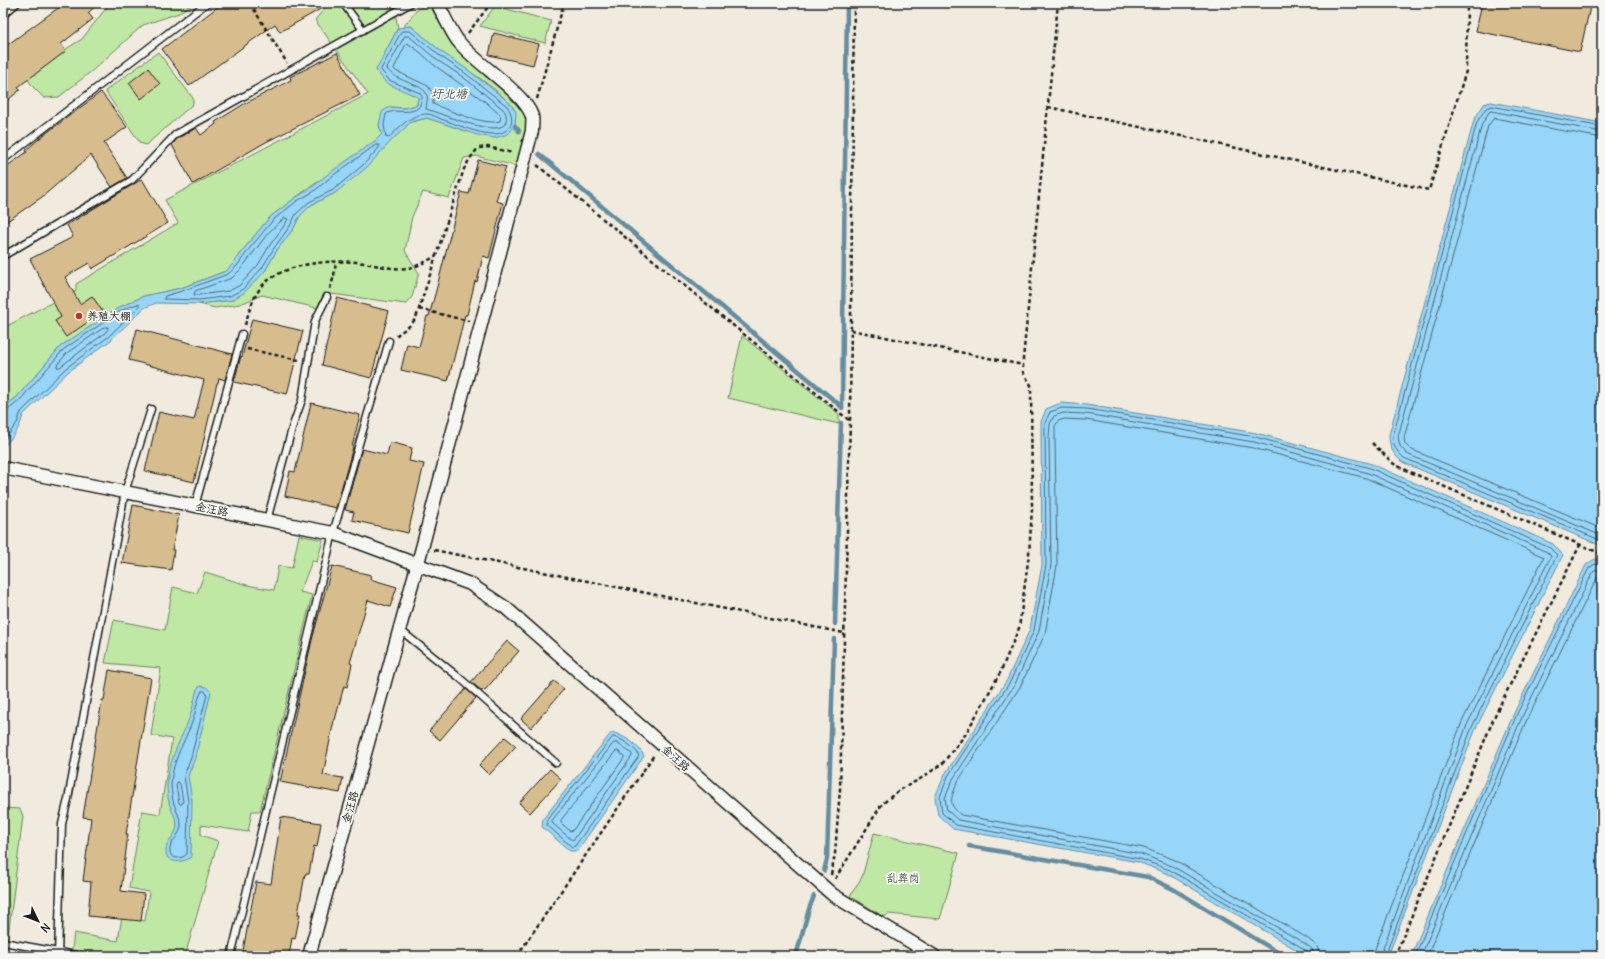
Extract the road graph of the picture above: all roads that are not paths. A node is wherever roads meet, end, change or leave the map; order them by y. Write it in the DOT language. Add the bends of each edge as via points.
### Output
graph roads {
  1 [pos="17,3"];
  2 [pos="207,3"];
  3 [pos="343,3"];
  4 [pos="412,3"];
  5 [pos="437,3"];
  6 [pos="3,15"];
  7 [pos="362,30"];
  8 [pos="3,160"];
  9 [pos="3,256"];
  10 [pos="327,297"];
  11 [pos="242,334"];
  12 [pos="390,341"];
  13 [pos="151,409"];
  14 [pos="3,468"];
  15 [pos="125,492"];
  16 [pos="195,506"];
  17 [pos="267,520"];
  18 [pos="333,534"];
  19 [pos="417,565"];
  20 [pos="399,629"];
  21 [pos="556,763"];
  22 [pos="3,942"];
  23 [pos="59,954"];
  24 [pos="81,956"];
  25 [pos="231,956"];
  26 [pos="309,956"];
  27 [pos="934,956"];
  1 -- 6 [label="lane"];
  2 -- 8 [label="lane"];
  3 -- 7 [label="lane"];
  4 -- 7 [label="lane"];
  5 -- 19 [label="street" via="458,40 476,60 515,92 529,110 532,131"];
  7 -- 9 [label="lane" via="176,134 132,180"];
  10 -- 17 [label="lane" via="315,321 302,400"];
  11 -- 16 [label="lane"];
  12 -- 18 [label="lane"];
  13 -- 15 [label="lane"];
  14 -- 15 [label="street, 金汪路"];
  15 -- 16 [label="street, 金汪路"];
  15 -- 23 [label="lane" via="62,824"];
  16 -- 17 [label="street, 金汪路"];
  17 -- 18 [label="street, 金汪路"];
  18 -- 19 [label="street, 金汪路"];
  18 -- 25 [label="lane"];
  19 -- 20 [label="street, 金汪路"];
  19 -- 27 [label="street, 金汪路" via="470,584 506,608 828,891"];
  20 -- 21 [label="lane" via="461,679"];
  20 -- 26 [label="street, 金汪路"];
  22 -- 23 [label="lane"];
  23 -- 24 [label="lane"];
}
